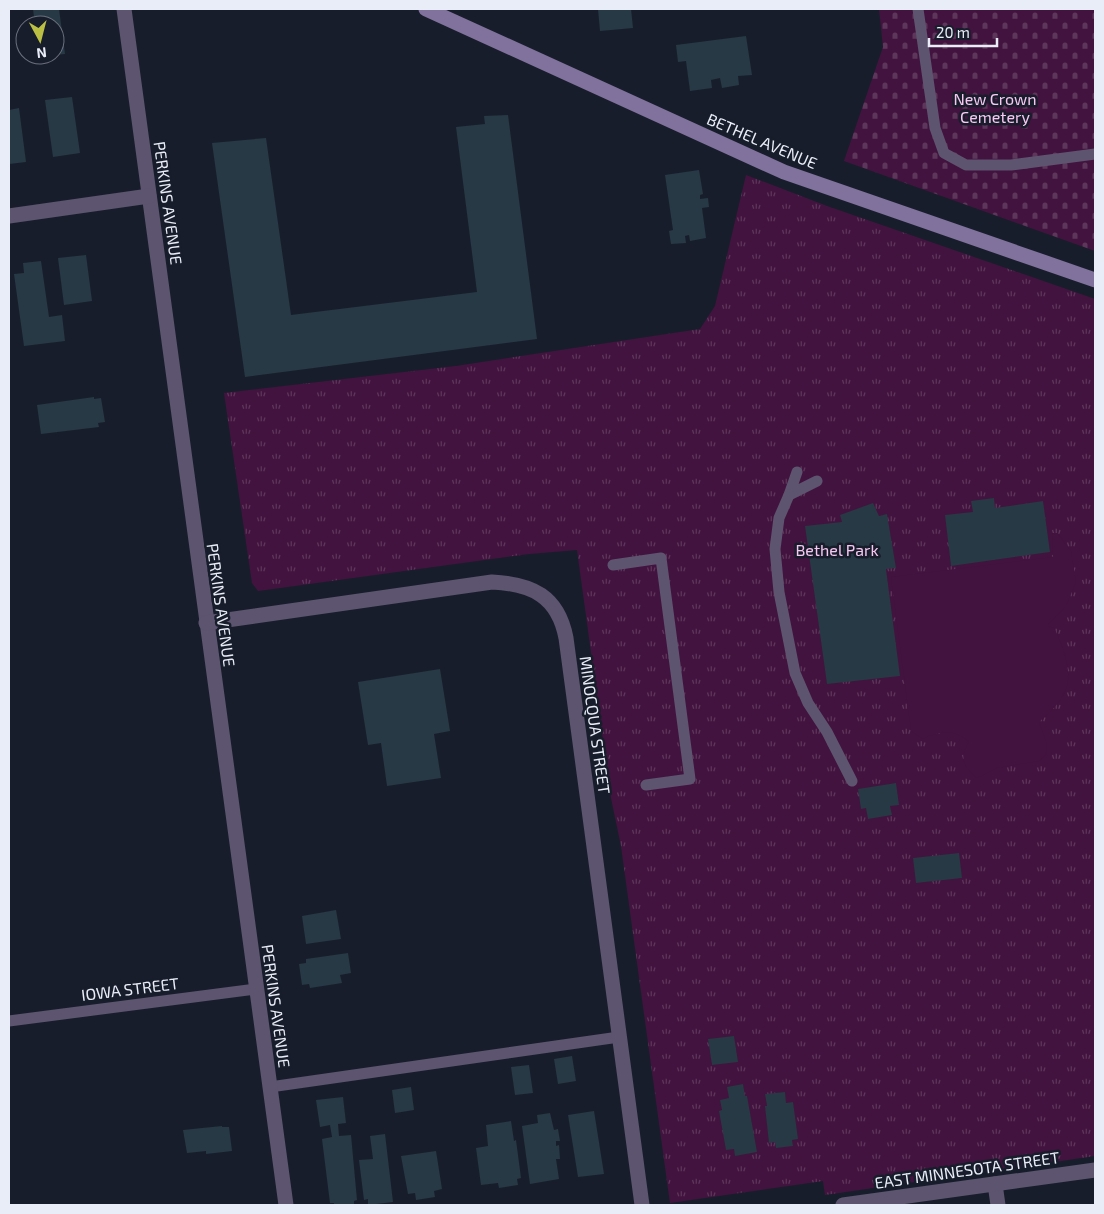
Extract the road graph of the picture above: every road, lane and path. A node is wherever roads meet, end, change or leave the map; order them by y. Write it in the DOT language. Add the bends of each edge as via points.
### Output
graph roads {
  1 [pos="124,9"];
  2 [pos="426,9"];
  3 [pos="918,9"];
  4 [pos="1095,154"];
  5 [pos="149,196"];
  6 [pos="9,216"];
  7 [pos="1095,280"];
  8 [pos="796,472"];
  9 [pos="817,482"];
  10 [pos="789,495"];
  11 [pos="613,565"];
  12 [pos="206,623"];
  13 [pos="852,781"];
  14 [pos="646,785"];
  15 [pos="256,989"];
  16 [pos="9,1021"];
  17 [pos="619,1037"];
  18 [pos="270,1087"];
  19 [pos="1095,1170"];
  20 [pos="995,1184"];
  21 [pos="286,1205"];
  22 [pos="642,1205"];
  23 [pos="843,1205"];
  24 [pos="998,1205"];
  1 -- 5 [label="street, PERKINS AVENUE"];
  2 -- 7 [label="street, BETHEL AVENUE" via="784,172"];
  3 -- 4 [label="lane" via="935,128 944,153 966,165 1002,165"];
  5 -- 6 [label="street"];
  5 -- 12 [label="street, PERKINS AVENUE"];
  8 -- 10 [label="lane"];
  9 -- 10 [label="lane"];
  10 -- 13 [label="lane" via="779,518 775,550 779,592 795,674"];
  11 -- 14 [label="lane" via="661,558 690,779"];
  12 -- 15 [label="street, PERKINS AVENUE"];
  12 -- 17 [label="street, MINOCQUA STREET" via="492,582 513,583 532,589 549,603 560,619 566,638"];
  15 -- 16 [label="lane, IOWA STREET"];
  15 -- 18 [label="street, PERKINS AVENUE"];
  17 -- 18 [label="lane"];
  17 -- 22 [label="street, MINOCQUA STREET"];
  18 -- 21 [label="street, PERKINS AVENUE"];
  19 -- 20 [label="street, EAST MINNESOTA STREET"];
  20 -- 23 [label="street, EAST MINNESOTA STREET"];
  20 -- 24 [label="street"];
}
